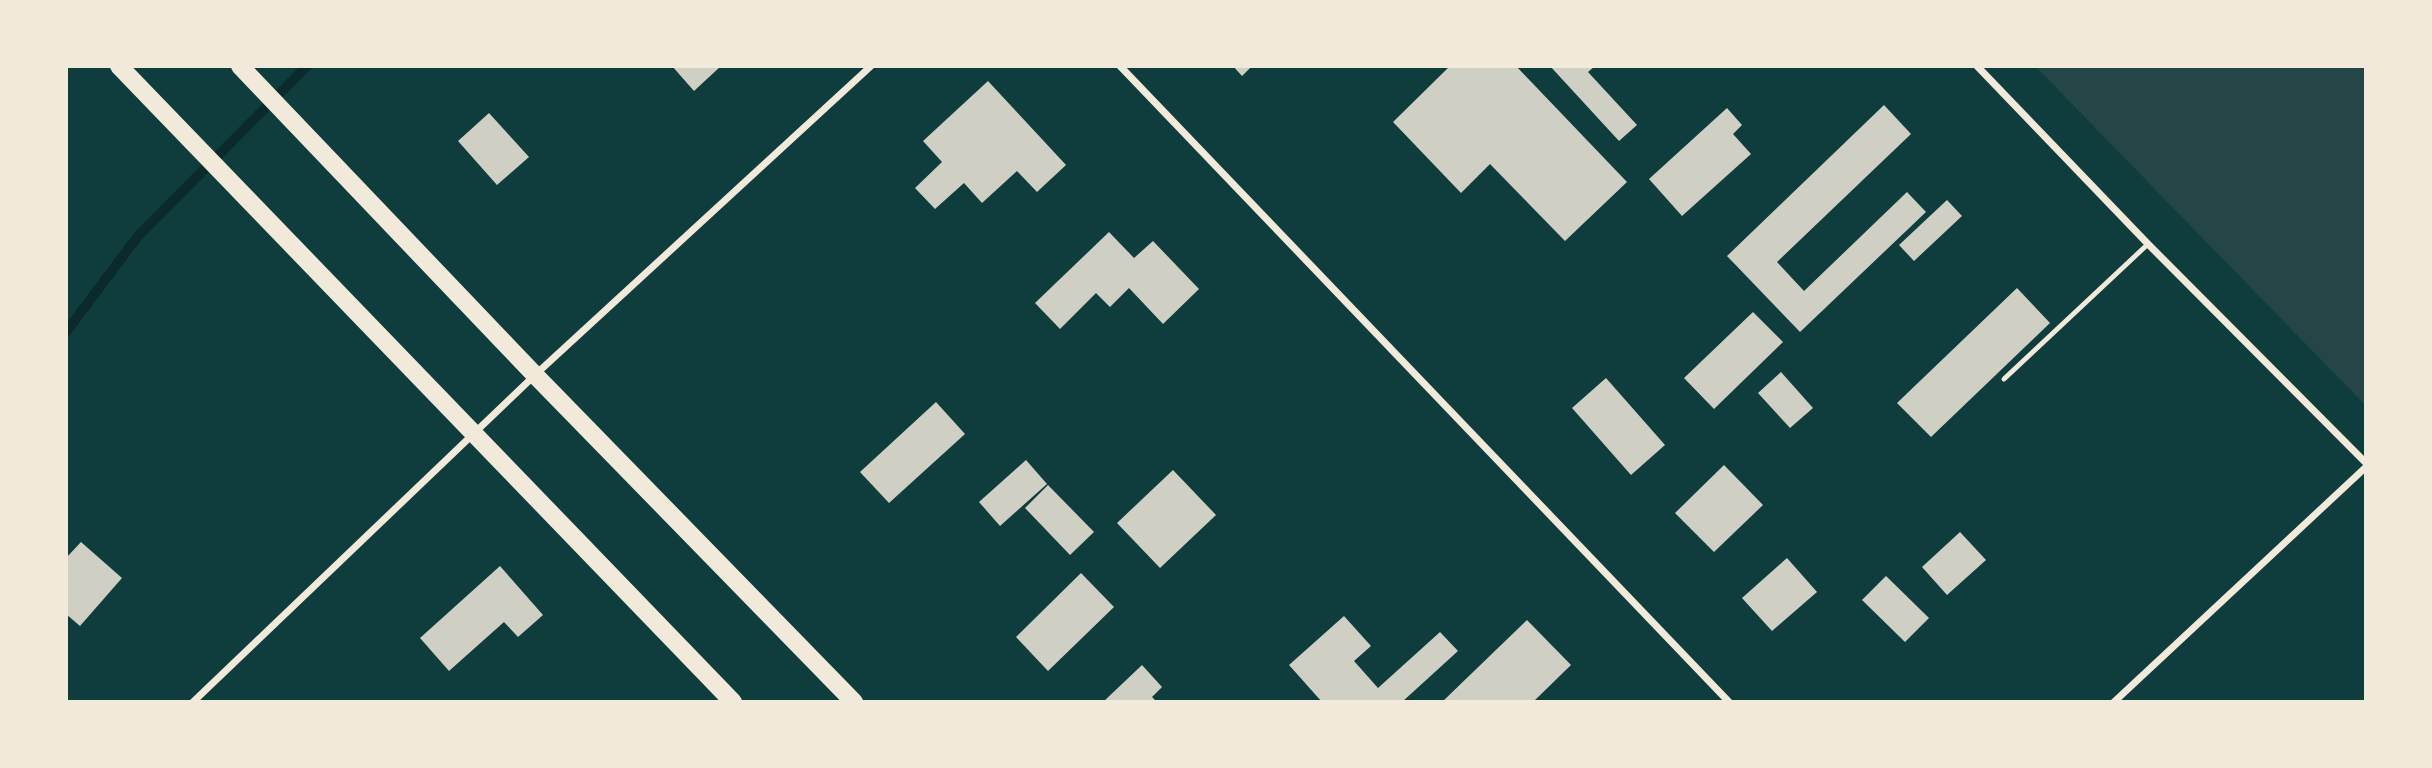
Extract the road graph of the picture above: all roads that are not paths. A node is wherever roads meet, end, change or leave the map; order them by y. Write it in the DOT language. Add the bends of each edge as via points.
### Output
graph roads {
  1 [pos="119,66"];
  2 [pos="240,66"];
  3 [pos="871,66"];
  4 [pos="1120,66"];
  5 [pos="1978,66"];
  6 [pos="2148,244"];
  7 [pos="535,375"];
  8 [pos="2004,379"];
  9 [pos="473,435"];
  10 [pos="2365,465"];
  11 [pos="193,702"];
  12 [pos="733,702"];
  13 [pos="854,702"];
  14 [pos="1729,702"];
  15 [pos="2114,702"];
  1 -- 9 [label="main road"];
  2 -- 7 [label="main road"];
  3 -- 7 [label="street"];
  4 -- 14 [label="street"];
  5 -- 6 [label="street"];
  6 -- 8 [label="lane"];
  6 -- 10 [label="street"];
  7 -- 9 [label="street"];
  7 -- 13 [label="main road"];
  9 -- 11 [label="street"];
  9 -- 12 [label="main road"];
  10 -- 15 [label="street"];
}
